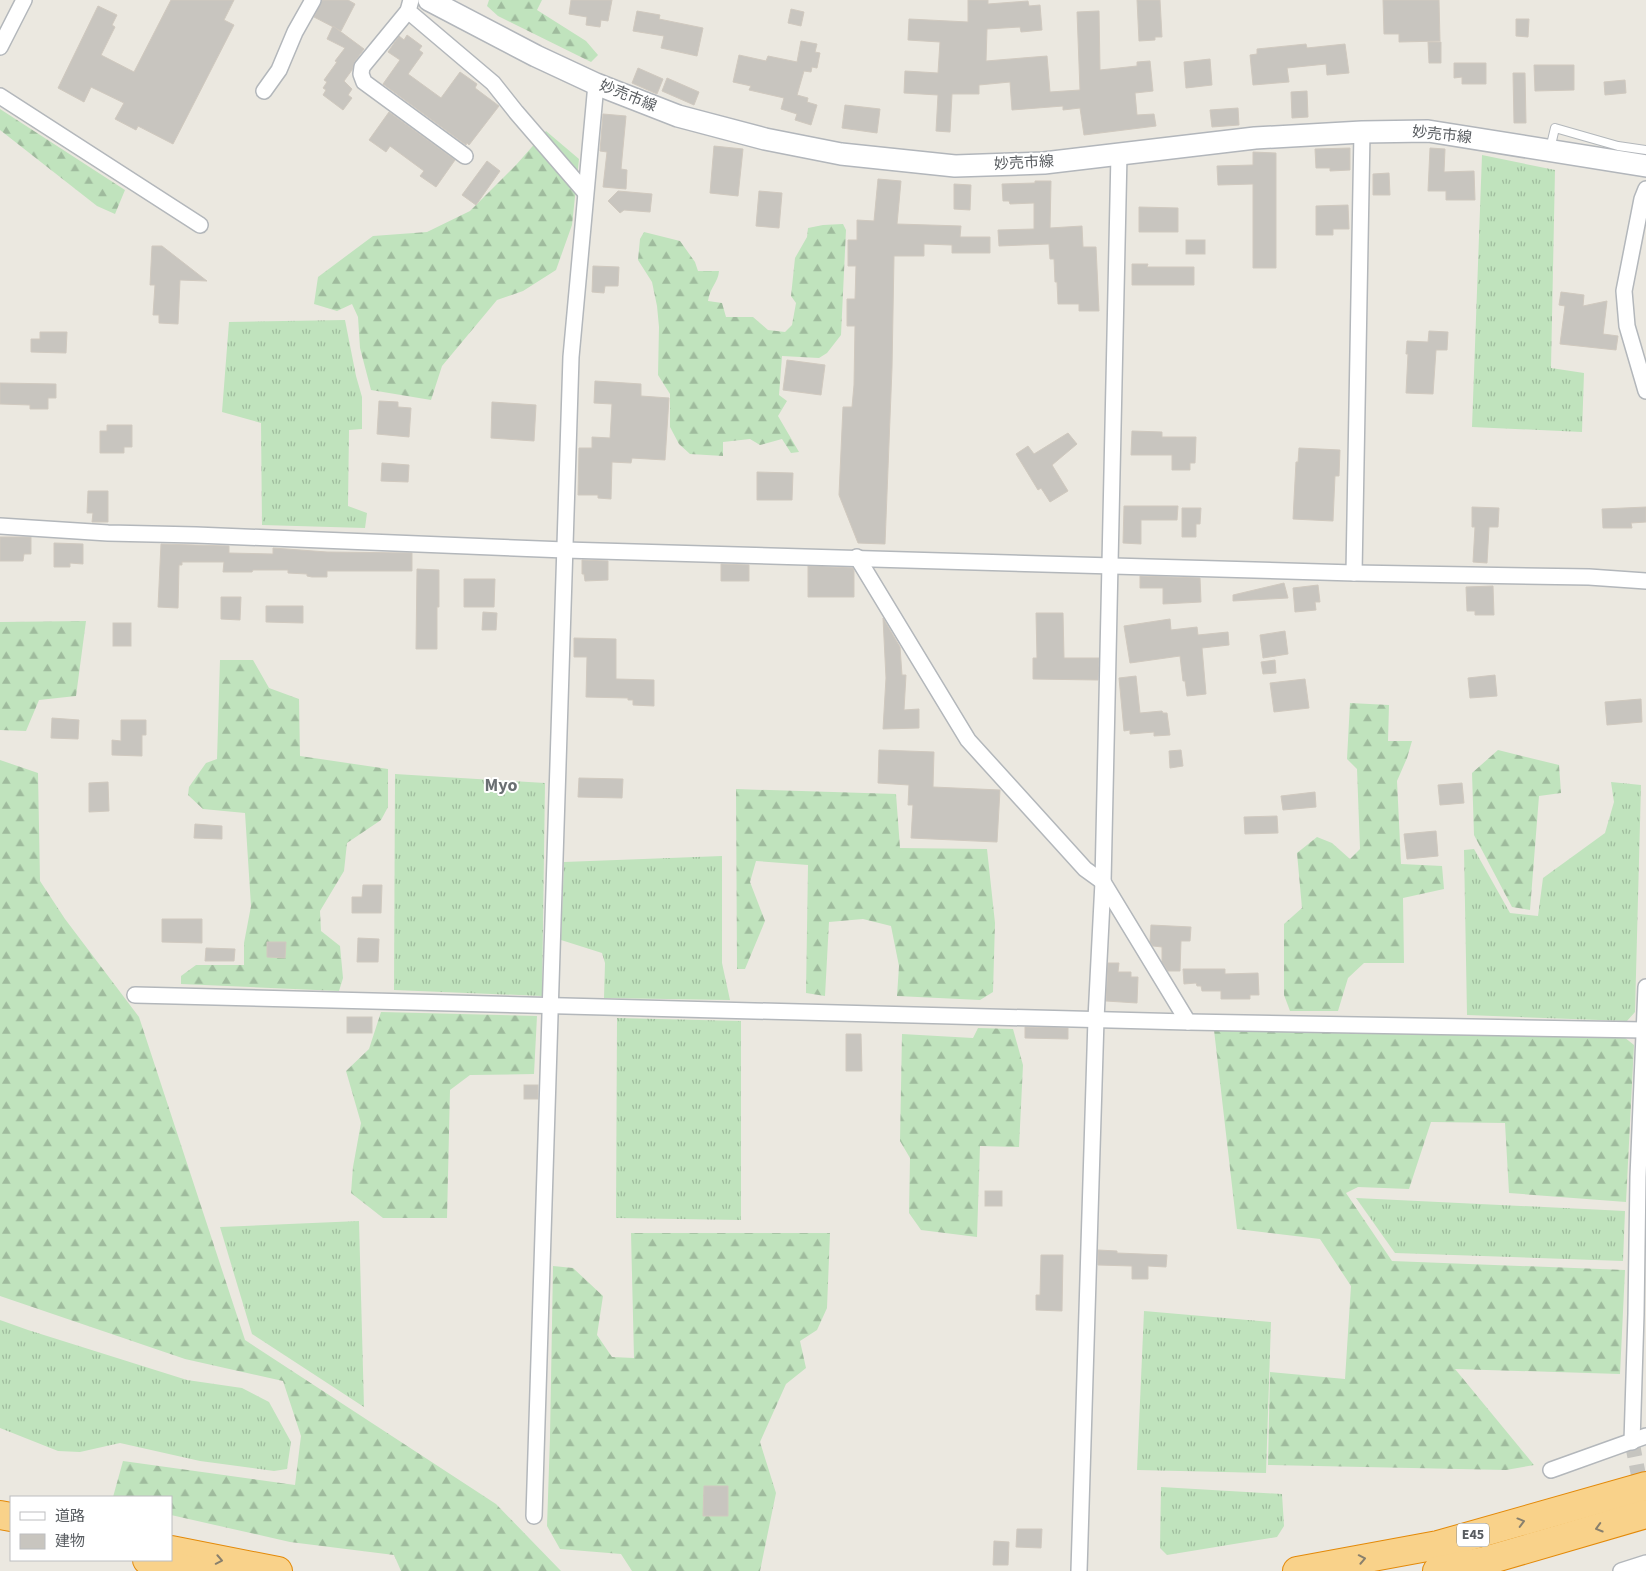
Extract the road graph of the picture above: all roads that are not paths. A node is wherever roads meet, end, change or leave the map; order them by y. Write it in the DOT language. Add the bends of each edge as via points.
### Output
graph roads {
  1 [pos="24,0"];
  2 [pos="312,0"];
  3 [pos="429,0"];
  4 [pos="410,5"];
  5 [pos="0,47"];
  6 [pos="596,84"];
  7 [pos="264,91"];
  8 [pos="0,96"];
  9 [pos="1362,132"];
  10 [pos="1549,150"];
  11 [pos="1646,150"];
  12 [pos="1119,154"];
  13 [pos="464,156"];
  14 [pos="1646,166"];
  15 [pos="1646,189"];
  16 [pos="586,192"];
  17 [pos="200,225"];
  18 [pos="1646,391"];
  19 [pos="0,526"];
  20 [pos="565,550"];
  21 [pos="857,557"];
  22 [pos="1111,565"];
  23 [pos="1354,572"];
  24 [pos="1646,581"];
  25 [pos="1103,882"];
  26 [pos="1646,987"];
  27 [pos="135,995"];
  28 [pos="550,1006"];
  29 [pos="1096,1019"];
  30 [pos="1188,1022"];
  31 [pos="1645,1030"];
  32 [pos="1639,1439"];
  33 [pos="1551,1470"];
  34 [pos="1641,1487"];
  35 [pos="1646,1514"];
  36 [pos="534,1516"];
  37 [pos="172,1550"];
  38 [pos="151,1561"];
  39 [pos="1646,1563"];
  40 [pos="192,1571"];
  41 [pos="278,1571"];
  42 [pos="1079,1571"];
  43 [pos="1297,1571"];
  44 [pos="1437,1571"];
  45 [pos="1621,1571"];
  1 -- 5 [label="street"];
  2 -- 7 [label="street" via="279,70"];
  3 -- 6 [label="main road, 妙売市線"];
  4 -- 13 [label="street" via="362,66 361,74 364,82"];
  4 -- 16 [label="street" via="493,83"];
  6 -- 12 [label="main road, 妙売市線" via="678,116 841,154 955,166 1044,163"];
  6 -- 16 [label="street"];
  8 -- 17 [label="street"];
  9 -- 10 [label="main road, 妙売市線" via="1428,131"];
  9 -- 12 [label="main road, 妙売市線" via="1255,138"];
  9 -- 23 [label="street"];
  10 -- 11 [label="lane" via="1555,128 1618,146"];
  10 -- 14 [label="main road, 妙売市線"];
  12 -- 22 [label="street"];
  15 -- 18 [label="street" via="1624,291 1627,326"];
  16 -- 20 [label="street" via="572,357"];
  19 -- 20 [label="street"];
  20 -- 21 [label="street"];
  20 -- 28 [label="street"];
  21 -- 22 [label="street"];
  21 -- 25 [label="street" via="968,740 1084,869"];
  22 -- 23 [label="street"];
  22 -- 25 [label="street"];
  23 -- 24 [label="street"];
  25 -- 29 [label="street"];
  25 -- 30 [label="street"];
  26 -- 31 [label="street"];
  27 -- 28 [label="street"];
  28 -- 29 [label="street"];
  28 -- 36 [label="street"];
  29 -- 30 [label="street"];
  29 -- 42 [label="street"];
  30 -- 31 [label="street"];
  31 -- 32 [label="street" via="1638,1177 1636,1314"];
  32 -- 33 [label="street"];
  43 -- 34 [label="highway, E45, one-way" via="1438,1545"];
  35 -- 44 [label="highway, E45, one-way" via="1485,1561"];
  37 -- 41 [label="highway, one-way"];
  38 -- 40 [label="highway"];
  39 -- 45 [label="street"];
}
